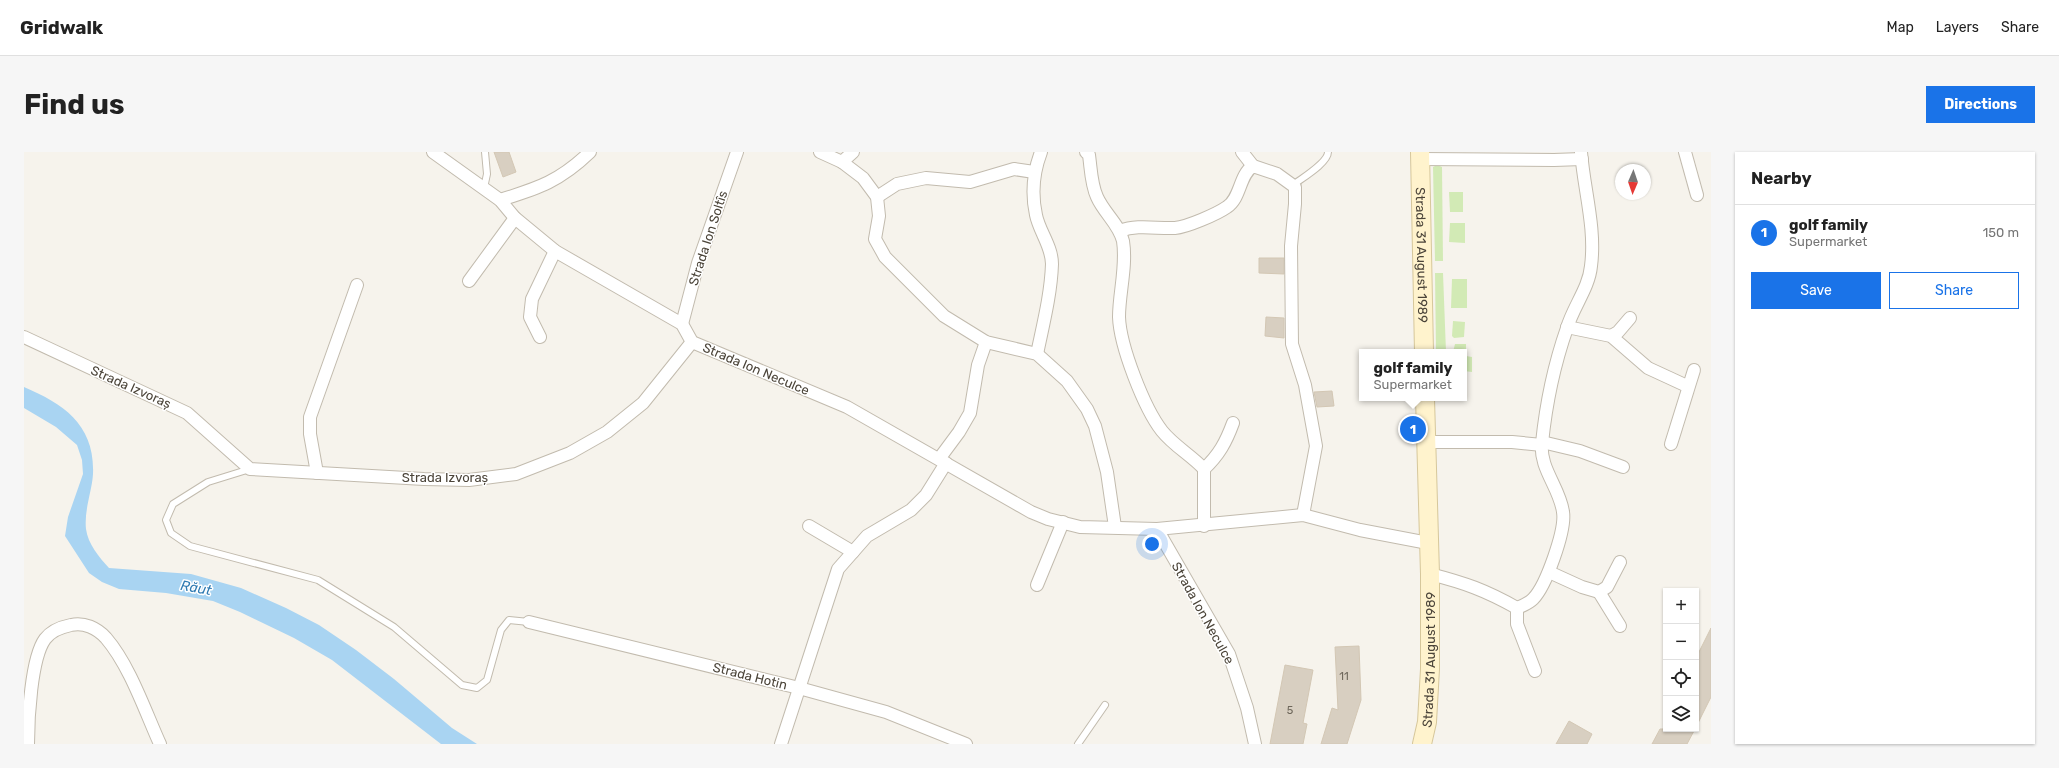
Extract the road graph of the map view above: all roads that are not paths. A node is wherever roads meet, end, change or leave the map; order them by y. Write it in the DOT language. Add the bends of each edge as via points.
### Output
graph roads {
  1 [pos="433,152"];
  2 [pos="485,152"];
  3 [pos="590,152"];
  4 [pos="737,152"];
  5 [pos="820,152"];
  6 [pos="853,152"];
  7 [pos="1041,152"];
  8 [pos="1086,152"];
  9 [pos="1242,152"];
  10 [pos="1328,152"];
  11 [pos="1685,152"];
  12 [pos="1420,155"];
  13 [pos="1581,155"];
  14 [pos="842,162"];
  15 [pos="1253,166"];
  16 [pos="1034,172"];
  17 [pos="1293,185"];
  18 [pos="484,188"];
  19 [pos="1697,195"];
  20 [pos="877,197"];
  21 [pos="500,200"];
  22 [pos="515,218"];
  23 [pos="1120,231"];
  24 [pos="555,251"];
  25 [pos="469,281"];
  26 [pos="356,285"];
  27 [pos="1630,318"];
  28 [pos="682,324"];
  29 [pos="1567,327"];
  30 [pos="1611,336"];
  31 [pos="24,337"];
  32 [pos="540,337"];
  33 [pos="692,342"];
  34 [pos="986,342"];
  35 [pos="1424,349"];
  36 [pos="1037,354"];
  37 [pos="1694,370"];
  38 [pos="1687,386"];
  39 [pos="1425,401"];
  40 [pos="1233,423"];
  41 [pos="1426,442"];
  42 [pos="1542,443"];
  43 [pos="1671,444"];
  44 [pos="943,461"];
  45 [pos="1623,468"];
  46 [pos="250,469"];
  47 [pos="1204,469"];
  48 [pos="317,473"];
  49 [pos="1303,515"];
  50 [pos="1063,522"];
  51 [pos="809,526"];
  52 [pos="1204,526"];
  53 [pos="1115,527"];
  54 [pos="1157,529"];
  55 [pos="1428,543"];
  56 [pos="853,552"];
  57 [pos="1620,562"];
  58 [pos="1549,572"];
  59 [pos="1430,574"];
  60 [pos="1037,585"];
  61 [pos="1599,592"];
  62 [pos="1517,608"];
  63 [pos="529,622"];
  64 [pos="1620,626"];
  65 [pos="1535,671"];
  66 [pos="799,688"];
  67 [pos="1105,705"];
  68 [pos="28,744"];
  69 [pos="160,744"];
  70 [pos="781,744"];
  71 [pos="966,744"];
  72 [pos="1078,744"];
  73 [pos="1255,744"];
  74 [pos="1422,744"];
  1 -- 18 [label="street"];
  2 -- 18 [label="lane" via="487,174"];
  3 -- 21 [label="street" via="560,178"];
  4 -- 28 [label="street, Strada Ion Soltîs" via="698,263"];
  5 -- 14 [label="street"];
  6 -- 14 [label="street"];
  7 -- 16 [label="street"];
  8 -- 23 [label="street" via="1089,155 1092,184 1097,198"];
  9 -- 15 [label="street"];
  10 -- 17 [label="lane" via="1324,162"];
  11 -- 19 [label="street"];
  12 -- 13 [label="street, Strada 31 August 1989" via="1554,160"];
  12 -- 35 [label="main road, Strada 31 August 1989"];
  13 -- 29 [label="street" via="1591,226 1591,268"];
  14 -- 20 [label="street" via="864,178"];
  15 -- 17 [label="street" via="1277,174"];
  15 -- 23 [label="street" via="1246,173 1238,193 1228,207 1176,228 1128,228"];
  16 -- 20 [label="street" via="1014,169 970,182 926,178 897,184"];
  16 -- 36 [label="street" via="1036,215 1052,262"];
  17 -- 49 [label="street" via="1295,204 1291,246 1292,344 1305,385 1316,446"];
  18 -- 21 [label="street"];
  20 -- 34 [label="street" via="879,216 875,239 885,257 944,316"];
  21 -- 22 [label="street"];
  22 -- 24 [label="street"];
  22 -- 25 [label="street"];
  23 -- 47 [label="street" via="1123,258 1119,319 1130,363 1141,393 1160,430 1177,448"];
  24 -- 28 [label="street"];
  24 -- 32 [label="street" via="532,299 530,318"];
  26 -- 48 [label="street" via="310,417 310,434"];
  27 -- 30 [label="street"];
  28 -- 33 [label="street, Strada Ion Neculce"];
  29 -- 30 [label="street"];
  29 -- 42 [label="street" via="1554,370"];
  30 -- 38 [label="street" via="1648,368"];
  31 -- 46 [label="street, Strada Izvoraș" via="187,413"];
  33 -- 44 [label="street, Strada Ion Neculce" via="847,407"];
  33 -- 48 [label="street, Strada Izvoraș" via="643,403 607,432 570,453 516,474 470,480"];
  34 -- 36 [label="street"];
  34 -- 44 [label="street" via="978,365 970,413"];
  36 -- 53 [label="street" via="1067,381 1088,409 1107,472"];
  37 -- 38 [label="street"];
  38 -- 43 [label="street"];
  39 -- 41 [label="main road, Strada 31 August 1989"];
  40 -- 47 [label="street" via="1218,457"];
  41 -- 42 [label="street"];
  41 -- 55 [label="main road, Strada 31 August 1989"];
  42 -- 45 [label="street" via="1580,451"];
  42 -- 58 [label="street" via="1543,461 1563,512"];
  44 -- 50 [label="street, Strada Ion Neculce" via="1031,512"];
  44 -- 56 [label="street" via="926,495 911,510 867,536"];
  46 -- 48 [label="street, Strada Izvoraș"];
  46 -- 63 [label="lane" via="208,482 173,504 166,520 170,533 190,546 318,580 394,627 462,685 477,688 487,680 501,630 509,620"];
  47 -- 52 [label="street"];
  49 -- 52 [label="street"];
  49 -- 55 [label="street" via="1360,530"];
  50 -- 53 [label="street, Strada Ion Neculce" via="1080,527"];
  50 -- 60 [label="street"];
  51 -- 56 [label="street"];
  52 -- 54 [label="street"];
  53 -- 54 [label="street, Strada Ion Neculce"];
  54 -- 73 [label="street, Strada Ion Neculce" via="1229,654"];
  55 -- 59 [label="main road, Strada 31 August 1989"];
  56 -- 66 [label="street" via="838,569"];
  57 -- 61 [label="street" via="1607,587"];
  58 -- 61 [label="street"];
  58 -- 62 [label="street" via="1533,599"];
  59 -- 62 [label="street, Strada 31 August 1989" via="1469,584 1494,594"];
  59 -- 74 [label="main road, Strada 31 August 1989" via="1429,696"];
  61 -- 64 [label="street"];
  62 -- 65 [label="street" via="1517,624"];
  63 -- 66 [label="street, Strada Hotin"];
  66 -- 70 [label="street"];
  66 -- 71 [label="street, Strada Hotin" via="886,712"];
  67 -- 72 [label="lane"];
  68 -- 69 [label="street" via="28,721 38,652 45,638 60,627 74,624 98,630 107,639 126,670"];
}
